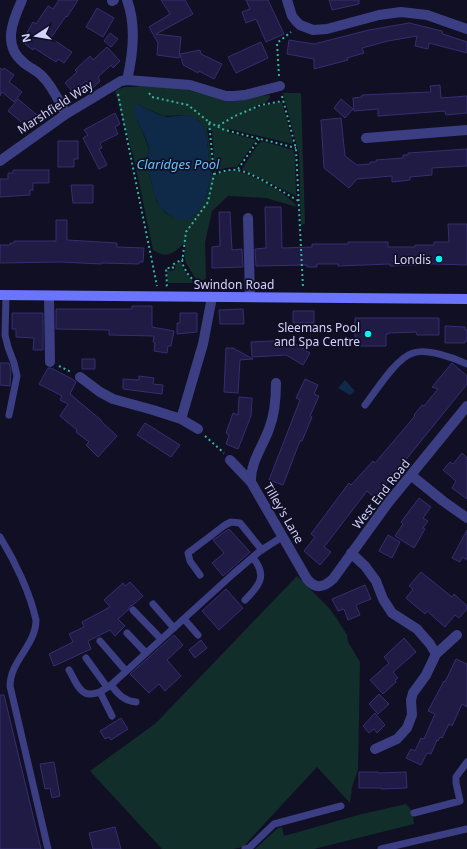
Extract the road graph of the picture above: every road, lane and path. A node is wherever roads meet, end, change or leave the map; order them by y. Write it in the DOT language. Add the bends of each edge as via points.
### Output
graph roads {
  1 [pos="22,0"];
  2 [pos="127,0"];
  3 [pos="287,0"];
  4 [pos="300,25"];
  5 [pos="467,29"];
  6 [pos="132,80"];
  7 [pos="116,84"];
  8 [pos="280,86"];
  9 [pos="283,101"];
  10 [pos="66,114"];
  11 [pos="209,122"];
  12 [pos="218,126"];
  13 [pos="467,130"];
  14 [pos="366,138"];
  15 [pos="259,139"];
  16 [pos="296,149"];
  17 [pos="0,161"];
  18 [pos="238,170"];
  19 [pos="214,174"];
  20 [pos="299,201"];
  21 [pos="248,218"];
  22 [pos="183,259"];
  23 [pos="159,293"];
  24 [pos="3,295"];
  25 [pos="49,296"];
  26 [pos="210,297"];
  27 [pos="250,297"];
  28 [pos="303,298"];
  29 [pos="467,299"];
  30 [pos="50,362"];
  31 [pos="467,364"];
  32 [pos="80,377"];
  33 [pos="276,383"];
  34 [pos="365,406"];
  35 [pos="467,406"];
  36 [pos="9,415"];
  37 [pos="180,419"];
  38 [pos="198,429"];
  39 [pos="230,460"];
  40 [pos="412,476"];
  41 [pos="251,482"];
  42 [pos="467,518"];
  43 [pos="0,537"];
  44 [pos="282,538"];
  45 [pos="262,550"];
  46 [pos="351,553"];
  47 [pos="253,558"];
  48 [pos="200,575"];
  49 [pos="311,583"];
  50 [pos="244,600"];
  51 [pos="153,604"];
  52 [pos="134,610"];
  53 [pos="184,619"];
  54 [pos="174,628"];
  55 [pos="127,633"];
  56 [pos="457,634"];
  57 [pos="198,635"];
  58 [pos="161,639"];
  59 [pos="100,641"];
  60 [pos="146,653"];
  61 [pos="436,654"];
  62 [pos="86,658"];
  63 [pos="69,670"];
  64 [pos="126,671"];
  65 [pos="109,686"];
  66 [pos="100,692"];
  67 [pos="136,702"];
  68 [pos="112,716"];
  69 [pos="375,749"];
  70 [pos="467,762"];
  71 [pos="342,806"];
  72 [pos="414,813"];
  73 [pos="467,829"];
  74 [pos="48,849"];
  75 [pos="245,849"];
  76 [pos="381,849"];
  1 -- 10 [label="street" via="11,30 12,47 19,59 46,80"];
  2 -- 6 [label="street" via="132,35"];
  3 -- 4 [label="street" via="292,16"];
  4 -- 5 [label="street" via="318,31 401,12 427,15"];
  4 -- 8 [label="path" via="276,43"];
  6 -- 7 [label="street, Marshfield Way"];
  6 -- 8 [label="street, Marshfield Way" via="190,85 226,96 245,95"];
  6 -- 11 [label="path" via="152,97 188,105"];
  7 -- 10 [label="street, Marshfield Way"];
  7 -- 23 [label="path"];
  8 -- 9 [label="path"];
  9 -- 12 [label="path" via="261,105"];
  9 -- 16 [label="path"];
  10 -- 17 [label="street, Marshfield Way"];
  11 -- 12 [label="path"];
  11 -- 19 [label="path"];
  12 -- 15 [label="path"];
  13 -- 14 [label="street"];
  15 -- 16 [label="path"];
  15 -- 18 [label="path"];
  16 -- 20 [label="path"];
  18 -- 19 [label="path"];
  18 -- 20 [label="path"];
  19 -- 22 [label="path" via="208,202 186,232"];
  20 -- 28 [label="path"];
  21 -- 27 [label="street"];
  22 -- 23 [label="path" via="172,265 173,268 166,268 167,285"];
  22 -- 26 [label="path" via="182,263 187,273"];
  23 -- 25 [label="main road, Swindon Road"];
  23 -- 26 [label="main road, Swindon Road"];
  24 -- 25 [label="main road, Swindon Road"];
  24 -- 36 [label="lane" via="5,336 17,376"];
  25 -- 30 [label="street"];
  26 -- 27 [label="main road, Swindon Road"];
  26 -- 37 [label="street" via="203,344"];
  27 -- 28 [label="main road, Swindon Road"];
  28 -- 29 [label="main road, Swindon Road"];
  30 -- 32 [label="path"];
  31 -- 34 [label="lane" via="430,352 413,352 399,361"];
  32 -- 37 [label="street" via="113,399"];
  33 -- 41 [label="street" via="274,412 252,469"];
  35 -- 40 [label="street, West End Road"];
  37 -- 38 [label="street"];
  38 -- 39 [label="path"];
  39 -- 41 [label="street, Tilley's Lane"];
  40 -- 42 [label="street"];
  40 -- 46 [label="street, West End Road" via="388,503"];
  41 -- 44 [label="street, Tilley's Lane"];
  43 -- 74 [label="lane" via="22,581 36,620 32,636 12,672 10,686"];
  44 -- 45 [label="lane"];
  44 -- 49 [label="street, Tilley's Lane"];
  45 -- 47 [label="lane"];
  45 -- 48 [label="lane" via="240,523 231,522 188,553 190,561"];
  46 -- 49 [label="street, West End Road" via="328,584 316,587"];
  46 -- 61 [label="street" via="376,581 392,613 417,629"];
  47 -- 50 [label="lane" via="261,576 258,585"];
  47 -- 53 [label="lane"];
  51 -- 54 [label="lane"];
  52 -- 58 [label="lane"];
  53 -- 54 [label="lane"];
  53 -- 57 [label="lane"];
  54 -- 58 [label="lane"];
  55 -- 60 [label="lane"];
  56 -- 61 [label="street"];
  58 -- 60 [label="lane"];
  59 -- 64 [label="lane"];
  60 -- 64 [label="lane"];
  61 -- 69 [label="street" via="426,675 413,693 412,714 407,728 397,739"];
  62 -- 65 [label="lane"];
  63 -- 66 [label="lane" via="80,690 90,694"];
  64 -- 65 [label="lane"];
  65 -- 66 [label="lane"];
  65 -- 67 [label="lane" via="128,701"];
  66 -- 68 [label="lane"];
  70 -- 72 [label="lane" via="456,777 460,801"];
  71 -- 75 [label="lane" via="274,824"];
  73 -- 76 [label="lane"];
}
